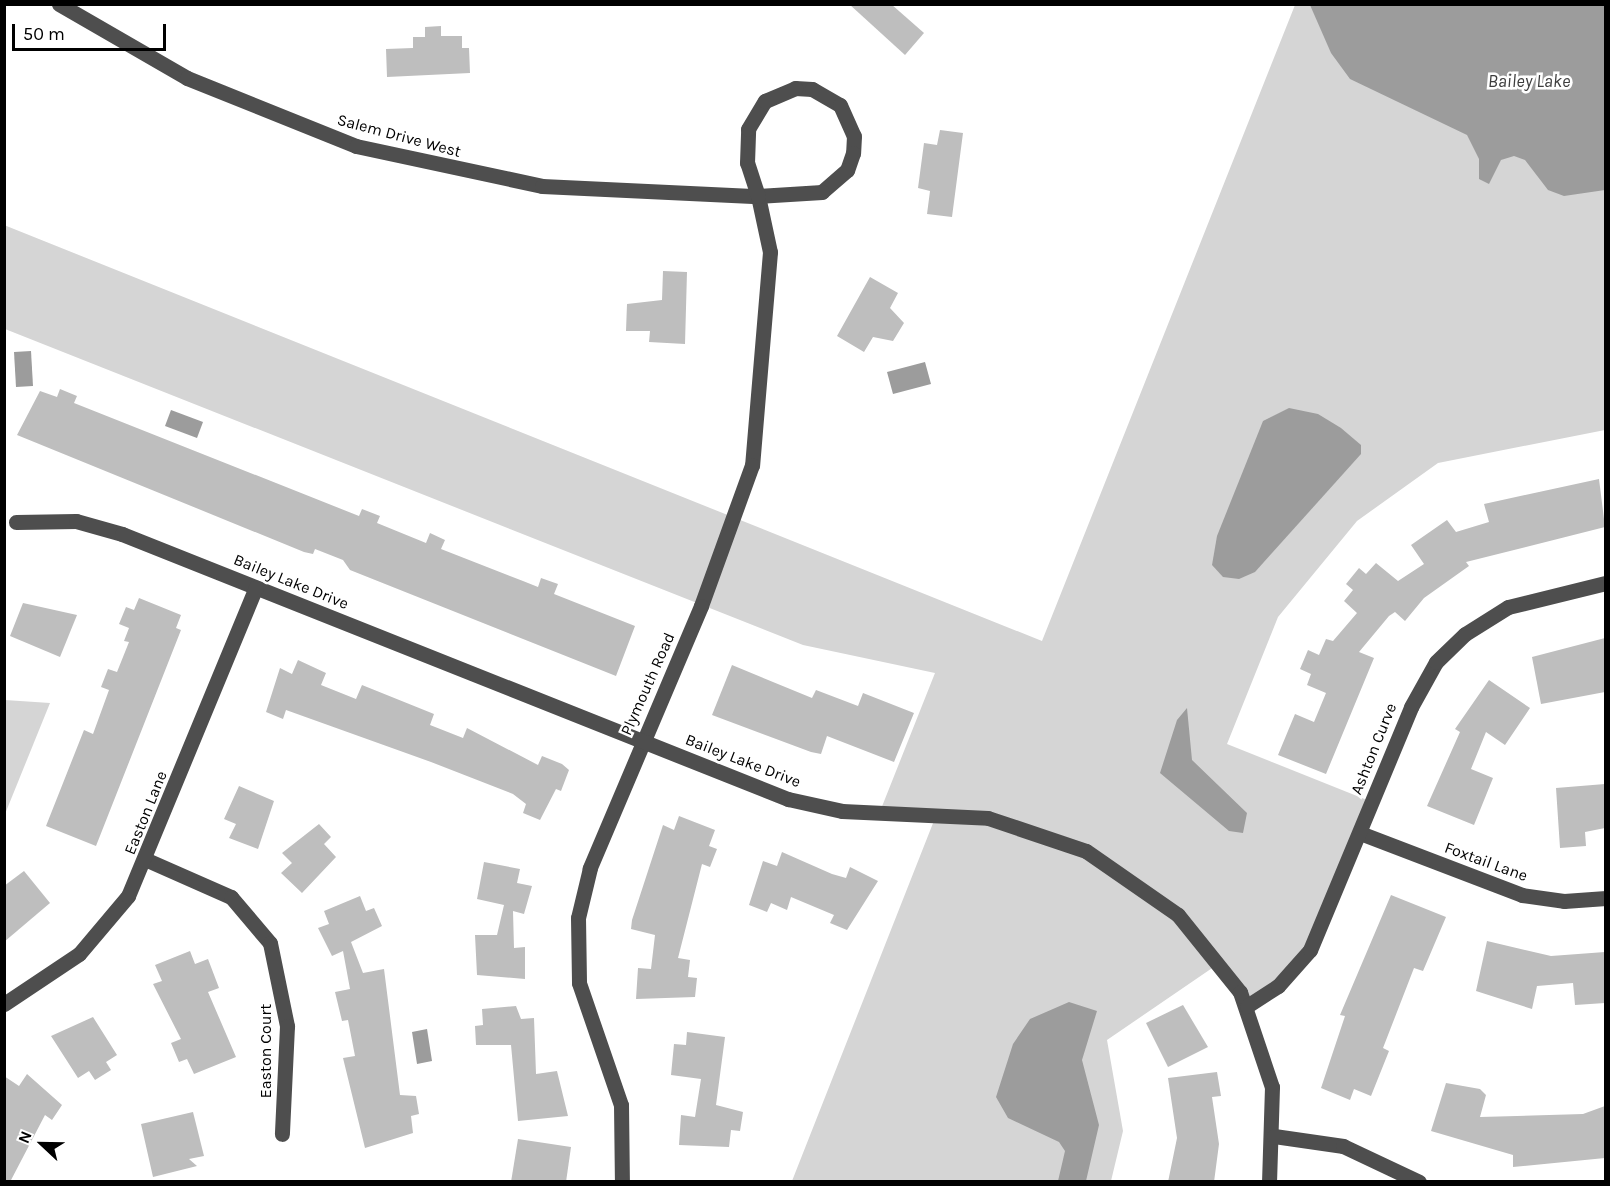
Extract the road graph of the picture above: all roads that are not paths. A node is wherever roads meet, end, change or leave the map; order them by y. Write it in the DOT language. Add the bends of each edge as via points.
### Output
graph roads {
  1 [pos="59,4"];
  2 [pos="758,196"];
  3 [pos="16,522"];
  4 [pos="1605,583"];
  5 [pos="256,587"];
  6 [pos="641,741"];
  7 [pos="1360,833"];
  8 [pos="147,860"];
  9 [pos="1605,898"];
  10 [pos="4,1004"];
  11 [pos="1247,1006"];
  12 [pos="282,1134"];
  13 [pos="1274,1136"];
  14 [pos="622,1182"];
  15 [pos="1269,1182"];
  16 [pos="1419,1182"];
  1 -- 2 [label="street, Salem Drive West" via="187,78 356,146 542,186"];
  2 -- 2 [label="street, Salem Drive West" via="822,192 847,170 854,136 849,119 827,95 795,88 765,101 754,114 746,145"];
  2 -- 6 [label="street, Plymouth Road" via="770,252 753,465 693,626"];
  3 -- 5 [label="street, Bailey Lake Drive" via="97,525"];
  4 -- 7 [label="street, Ashton Curve" via="1508,607 1445,653 1416,695"];
  5 -- 6 [label="street, Bailey Lake Drive"];
  5 -- 8 [label="street, Easton Lane"];
  6 -- 11 [label="street, Bailey Lake Drive" via="807,805 862,813 988,818 1072,844 1136,880 1187,923 1221,962"];
  6 -- 14 [label="street, Plymouth Road" via="590,868 577,937 583,998 621,1105"];
  7 -- 9 [label="street, Foxtail Lane" via="1522,895 1564,901"];
  7 -- 11 [label="street, Ashton Curve" via="1310,950 1278,987"];
  8 -- 10 [label="street, Easton Lane" via="128,896 94,940"];
  8 -- 12 [label="street, Easton Court" via="231,897 270,943 287,1026"];
  11 -- 13 [label="street, Bailey Lake Drive" via="1269,1071"];
  13 -- 15 [label="street, Bailey Lake Drive"];
  13 -- 16 [label="street" via="1343,1146"];
}
